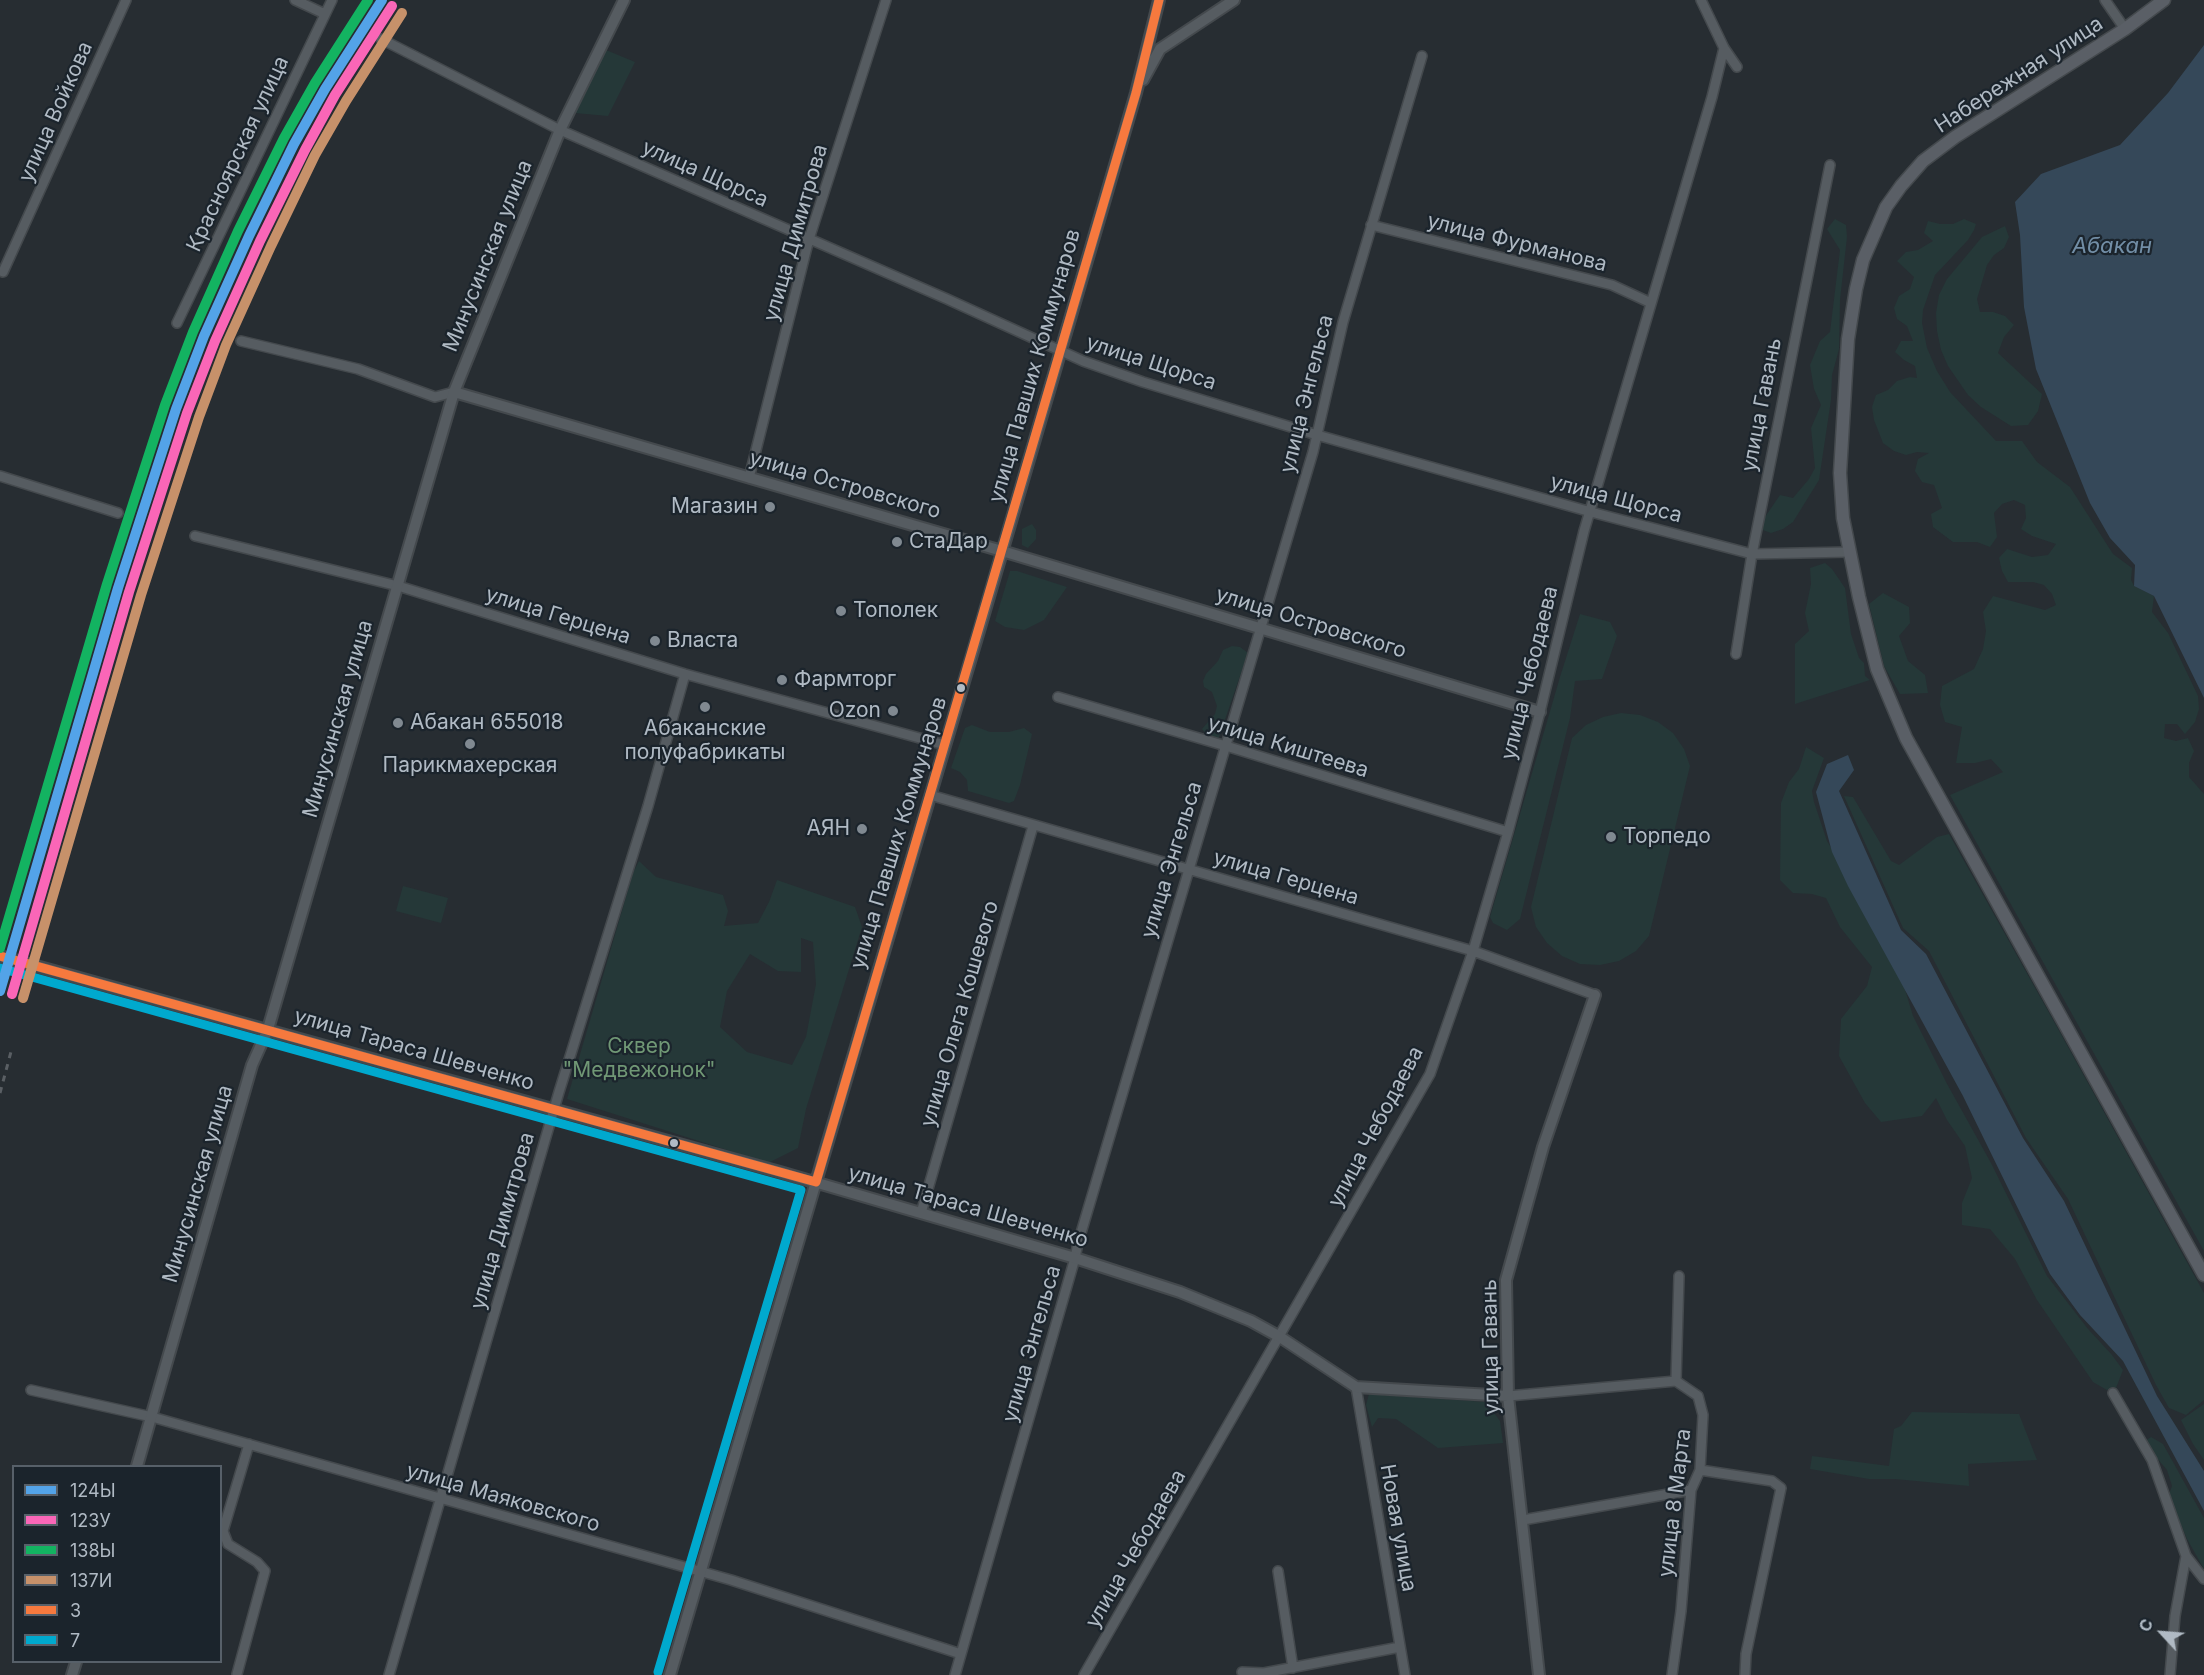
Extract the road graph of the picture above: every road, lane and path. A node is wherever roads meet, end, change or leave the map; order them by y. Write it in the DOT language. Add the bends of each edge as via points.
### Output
graph roads {
  1 [pos="126,0"];
  2 [pos="295,0"];
  3 [pos="332,0"];
  4 [pos="624,0"];
  5 [pos="886,0"];
  6 [pos="1159,0"];
  7 [pos="1234,0"];
  8 [pos="1701,0"];
  9 [pos="2105,0"];
  10 [pos="2164,0"];
  11 [pos="325,14"];
  12 [pos="2125,29"];
  13 [pos="381,39"];
  14 [pos="1724,48"];
  15 [pos="1422,56"];
  16 [pos="1737,67"];
  17 [pos="1136,93"];
  18 [pos="560,130"];
  19 [pos="1830,165"];
  20 [pos="1371,225"];
  21 [pos="809,239"];
  22 [pos="3,272"];
  23 [pos="1651,303"];
  24 [pos="177,323"];
  25 [pos="241,341"];
  26 [pos="1060,351"];
  27 [pos="454,392"];
  28 [pos="1317,435"];
  29 [pos="0,476"];
  30 [pos="749,478"];
  31 [pos="1591,512"];
  32 [pos="118,513"];
  33 [pos="195,536"];
  34 [pos="1002,551"];
  35 [pos="1849,552"];
  36 [pos="1752,554"];
  37 [pos="398,586"];
  38 [pos="1259,628"];
  39 [pos="1736,654"];
  40 [pos="685,675"];
  41 [pos="1058,698"];
  42 [pos="1540,712"];
  43 [pos="945,746"];
  44 [pos="1226,746"];
  45 [pos="930,795"];
  46 [pos="1033,826"];
  47 [pos="1508,832"];
  48 [pos="1188,868"];
  49 [pos="1473,951"];
  50 [pos="0,956"];
  51 [pos="1595,994"];
  52 [pos="268,1029"];
  53 [pos="554,1110"];
  54 [pos="816,1182"];
  55 [pos="921,1213"];
  56 [pos="1075,1258"];
  57 [pos="2204,1275"];
  58 [pos="1679,1276"];
  59 [pos="1280,1336"];
  60 [pos="1676,1381"];
  61 [pos="1356,1387"];
  62 [pos="31,1390"];
  63 [pos="2113,1392"];
  64 [pos="1508,1396"];
  65 [pos="152,1417"];
  66 [pos="249,1444"];
  67 [pos="138,1465"];
  68 [pos="1700,1470"];
  69 [pos="1691,1490"];
  70 [pos="442,1499"];
  71 [pos="1523,1520"];
  72 [pos="2186,1556"];
  73 [pos="1278,1571"];
  74 [pos="700,1572"];
  75 [pos="2204,1579"];
  76 [pos="1400,1647"];
  77 [pos="961,1654"];
  78 [pos="1293,1668"];
  79 [pos="1242,1672"];
  80 [pos="237,1674"];
  81 [pos="389,1675"];
  82 [pos="670,1675"];
  83 [pos="955,1675"];
  84 [pos="1084,1675"];
  85 [pos="1405,1675"];
  86 [pos="1539,1675"];
  87 [pos="1672,1675"];
  88 [pos="1745,1675"];
  89 [pos="2170,1675"];
  1 -- 22 [label="street, улица Войкова"];
  2 -- 11 [label="street"];
  3 -- 11 [label="street, Красноярская улица"];
  4 -- 18 [label="street, Минусинская улица"];
  5 -- 21 [label="street, улица Димитрова"];
  6 -- 17 [label="street, улица Павших Коммунаров"];
  7 -- 17 [label="street" via="1160,49"];
  8 -- 14 [label="street"];
  9 -- 12 [label="street"];
  10 -- 12 [label="main road, Набережная улица"];
  11 -- 24 [label="street, Красноярская улица"];
  12 -- 35 [label="main road, Набережная улица" via="1955,137 1923,161 1886,207 1863,260 1848,339 1840,473"];
  13 -- 18 [label="street, улица Щорса"];
  14 -- 16 [label="street"];
  14 -- 23 [label="street, улица Чебодаева"];
  15 -- 20 [label="street, улица Энгельса"];
  17 -- 26 [label="street, улица Павших Коммунаров"];
  18 -- 21 [label="street, улица Щорса"];
  18 -- 27 [label="street, Минусинская улица"];
  19 -- 36 [label="street, улица Гавань"];
  20 -- 23 [label="street, улица Фурманова" via="1612,285"];
  20 -- 28 [label="street, улица Энгельса"];
  21 -- 26 [label="street, улица Щорса"];
  21 -- 30 [label="street, улица Димитрова"];
  23 -- 31 [label="street, улица Чебодаева"];
  25 -- 27 [label="street, улица Островского" via="358,369 435,397"];
  26 -- 28 [label="street, улица Щорса" via="1143,382"];
  26 -- 34 [label="street, улица Павших Коммунаров"];
  27 -- 30 [label="street, улица Островского"];
  27 -- 37 [label="street, Минусинская улица"];
  28 -- 31 [label="street, улица Щорса"];
  28 -- 38 [label="street, улица Энгельса"];
  29 -- 32 [label="street"];
  30 -- 34 [label="street, улица Островского"];
  31 -- 36 [label="street, улица Щорса"];
  31 -- 42 [label="street, улица Чебодаева"];
  33 -- 37 [label="street, улица Герцена"];
  34 -- 38 [label="street, улица Островского"];
  34 -- 43 [label="street, улица Павших Коммунаров"];
  35 -- 36 [label="street, улица Щорса"];
  35 -- 57 [label="main road, Набережная улица" via="1877,669 1906,738"];
  36 -- 39 [label="street, улица Гавань"];
  37 -- 40 [label="street, улица Герцена"];
  37 -- 52 [label="street, Минусинская улица"];
  38 -- 42 [label="street, улица Островского"];
  38 -- 44 [label="street, улица Энгельса"];
  40 -- 43 [label="street, улица Герцена"];
  40 -- 53 [label="street, улица Димитрова"];
  41 -- 44 [label="street, улица Киштеева"];
  42 -- 47 [label="street, улица Чебодаева"];
  43 -- 45 [label="street, улица Павших Коммунаров"];
  44 -- 47 [label="street, улица Киштеева"];
  44 -- 48 [label="street, улица Энгельса"];
  45 -- 46 [label="street, улица Герцена"];
  45 -- 54 [label="street, улица Павших Коммунаров"];
  46 -- 48 [label="street, улица Герцена"];
  46 -- 55 [label="street, улица Олега Кошевого"];
  47 -- 49 [label="street, улица Чебодаева"];
  48 -- 49 [label="street, улица Герцена"];
  48 -- 56 [label="street, улица Энгельса"];
  49 -- 51 [label="street, улица Герцена"];
  49 -- 59 [label="street, улица Чебодаева" via="1430,1074"];
  50 -- 52 [label="street, улица Тараса Шевченко"];
  51 -- 64 [label="street, улица Гавань" via="1543,1148 1506,1280"];
  52 -- 53 [label="street, улица Тараса Шевченко"];
  52 -- 65 [label="street, Минусинская улица" via="252,1065"];
  53 -- 54 [label="street, улица Тараса Шевченко"];
  53 -- 70 [label="street, улица Димитрова"];
  54 -- 55 [label="street, улица Тараса Шевченко"];
  54 -- 74 [label="street, улица Павших Коммунаров"];
  55 -- 56 [label="street, улица Тараса Шевченко"];
  56 -- 59 [label="street, улица Тараса Шевченко" via="1180,1292"];
  56 -- 77 [label="street, улица Энгельса"];
  58 -- 60 [label="street"];
  59 -- 61 [label="street, улица Тараса Шевченко"];
  59 -- 84 [label="street, улица Чебодаева"];
  60 -- 64 [label="street"];
  60 -- 68 [label="street, улица 8 Марта" via="1698,1396 1703,1415"];
  61 -- 64 [label="street"];
  61 -- 76 [label="street, Новая улица"];
  62 -- 65 [label="street, улица Маяковского"];
  63 -- 72 [label="street" via="2152,1461"];
  64 -- 71 [label="street, улица Гавань"];
  65 -- 66 [label="street, улица Маяковского"];
  65 -- 67 [label="street, Минусинская улица"];
  66 -- 70 [label="street, улица Маяковского"];
  66 -- 80 [label="street" via="224,1531 228,1544 265,1571"];
  68 -- 69 [label="street, улица 8 Марта"];
  68 -- 88 [label="street" via="1772,1481 1781,1488"];
  69 -- 71 [label="street"];
  69 -- 87 [label="street, улица 8 Марта"];
  70 -- 74 [label="street, улица Маяковского"];
  70 -- 81 [label="street, улица Димитрова"];
  71 -- 86 [label="street, улица Гавань"];
  72 -- 75 [label="street"];
  72 -- 89 [label="street"];
  73 -- 78 [label="street"];
  74 -- 77 [label="street, улица Маяковского"];
  74 -- 82 [label="street, улица Павших Коммунаров"];
  76 -- 78 [label="street"];
  76 -- 85 [label="street, Новая улица"];
  77 -- 83 [label="street, улица Энгельса"];
  78 -- 79 [label="street"];
}
